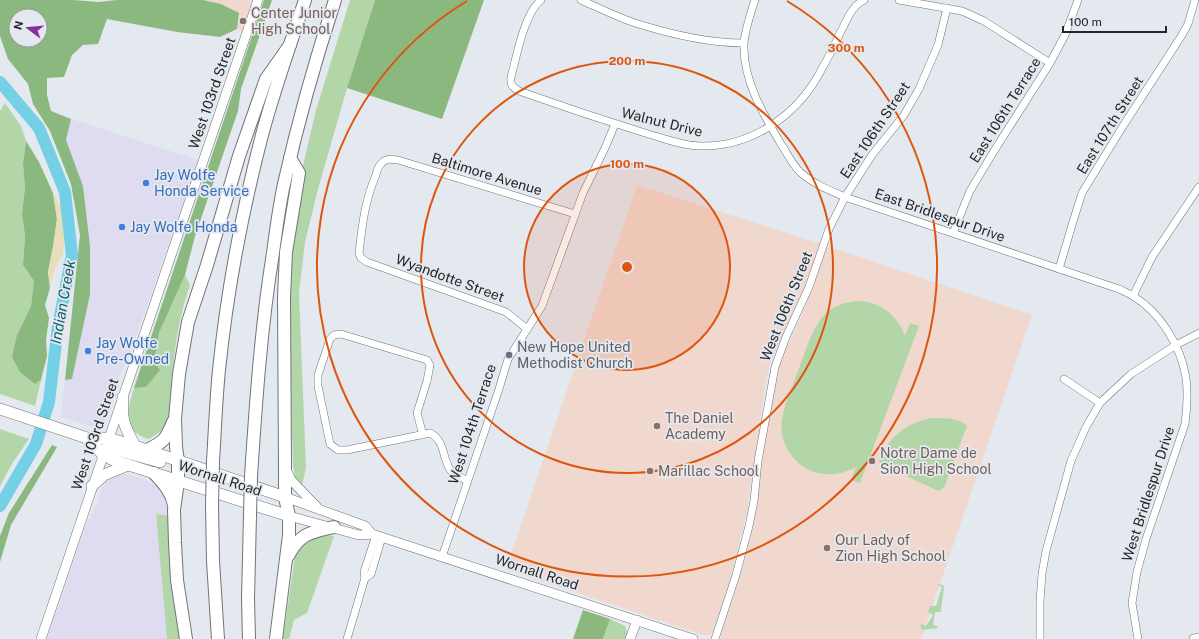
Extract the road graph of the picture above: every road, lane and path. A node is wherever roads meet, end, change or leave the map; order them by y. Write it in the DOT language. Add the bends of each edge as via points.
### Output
graph roads {
  1 [pos="258,0"];
  2 [pos="305,0"];
  3 [pos="335,0"];
  4 [pos="541,0"];
  5 [pos="581,0"];
  6 [pos="755,0"];
  7 [pos="864,0"];
  8 [pos="898,0"];
  9 [pos="1078,0"];
  10 [pos="1195,0"];
  11 [pos="947,8"];
  12 [pos="743,43"];
  13 [pos="290,45"];
  14 [pos="1050,63"];
  15 [pos="615,124"];
  16 [pos="770,126"];
  17 [pos="290,158"];
  18 [pos="1199,187"];
  19 [pos="845,197"];
  20 [pos="576,214"];
  21 [pos="954,233"];
  22 [pos="361,258"];
  23 [pos="1060,269"];
  24 [pos="1133,296"];
  25 [pos="527,329"];
  26 [pos="1199,333"];
  27 [pos="1176,345"];
  28 [pos="1064,379"];
  29 [pos="123,397"];
  30 [pos="1100,403"];
  31 [pos="1186,404"];
  32 [pos="5,411"];
  33 [pos="175,419"];
  34 [pos="423,434"];
  35 [pos="108,438"];
  36 [pos="90,439"];
  37 [pos="134,446"];
  38 [pos="147,450"];
  39 [pos="102,454"];
  40 [pos="178,461"];
  41 [pos="128,465"];
  42 [pos="285,466"];
  43 [pos="154,473"];
  44 [pos="178,481"];
  45 [pos="467,481"];
  46 [pos="92,486"];
  47 [pos="285,497"];
  48 [pos="318,508"];
  49 [pos="174,510"];
  50 [pos="289,516"];
  51 [pos="334,527"];
  52 [pos="377,535"];
  53 [pos="442,557"];
  54 [pos="286,561"];
  55 [pos="637,620"];
  56 [pos="1199,638"];
  57 [pos="41,639"];
  58 [pos="186,639"];
  59 [pos="218,639"];
  60 [pos="249,639"];
  61 [pos="276,639"];
  62 [pos="347,639"];
  63 [pos="630,639"];
  64 [pos="694,639"];
  65 [pos="716,639"];
  66 [pos="1040,639"];
  67 [pos="1138,639"];
  68 [pos="1194,639"];
  1 -- 29 [label="street, West 103rd Street"];
  2 -- 13 [label="highway"];
  3 -- 17 [label="highway"];
  4 -- 15 [label="street, Walnut Drive" via="534,5 528,16 511,85 518,91"];
  5 -- 12 [label="street" via="634,23 714,42"];
  6 -- 12 [label="street, East Bridlespur Drive"];
  7 -- 16 [label="street, Walnut Drive" via="850,13 816,80 785,116"];
  8 -- 11 [label="street"];
  9 -- 14 [label="street, East 106th Terrace" via="1065,35"];
  10 -- 23 [label="street, East 107th Street" via="1182,35 1082,193"];
  11 -- 14 [label="street" via="962,11 984,21"];
  11 -- 19 [label="street, East 106th Street" via="938,45 919,89 904,115 872,155"];
  12 -- 16 [label="street, East Bridlespur Drive" via="745,64 752,87"];
  13 -- 33 [label="highway" via="266,79 239,156 188,322 179,374"];
  13 -- 59 [label="highway, bridge" via="262,134 230,292 219,369 212,505"];
  14 -- 21 [label="street, East 106th Terrace" via="970,191"];
  15 -- 16 [label="street, Walnut Drive" via="701,146 739,141"];
  15 -- 20 [label="street, West 104th Terrace"];
  16 -- 19 [label="street, East Bridlespur Drive" via="800,172 819,187"];
  17 -- 42 [label="highway" via="300,173 286,252"];
  17 -- 60 [label="highway, bridge" via="267,290 256,401 251,476"];
  18 -- 24 [label="street" via="1152,257"];
  19 -- 21 [label="street, East Bridlespur Drive"];
  19 -- 65 [label="street, West 106th Street" via="829,229 809,288 775,367 749,526"];
  20 -- 22 [label="street, Baltimore Avenue" via="390,159 380,164 370,188 362,220 359,253"];
  20 -- 25 [label="street, West 104th Terrace" via="542,306"];
  21 -- 23 [label="street, East Bridlespur Drive"];
  22 -- 25 [label="street, Wyandotte Street" via="506,312"];
  23 -- 24 [label="street, East Bridlespur Drive"];
  24 -- 27 [label="street, East Bridlespur Drive" via="1155,314"];
  25 -- 45 [label="street, West 104th Terrace" via="508,359"];
  26 -- 27 [label="street"];
  27 -- 30 [label="street" via="1131,374"];
  27 -- 31 [label="street, East Bridlespur Drive" via="1186,378"];
  28 -- 30 [label="street"];
  29 -- 35 [label="street, West 103rd Street"];
  29 -- 37 [label="main road" via="122,414"];
  30 -- 66 [label="street" via="1086,427 1072,461 1049,541 1042,574"];
  31 -- 67 [label="street, West Bridlespur Drive" via="1185,424 1137,572 1132,603"];
  32 -- 36 [label="main road, Wornall Road"];
  33 -- 38 [label="highway" via="162,443"];
  33 -- 40 [label="highway"];
  34 -- 34 [label="street" via="347,450 338,450 330,444 318,375 330,339 334,335 341,334 427,360 430,365 417,413"];
  34 -- 45 [label="street" via="434,435 444,450 451,472"];
  35 -- 36 [label="main road, Wornall Road"];
  35 -- 37 [label="main road, Wornall Road"];
  35 -- 39 [label="street, West 103rd Street"];
  36 -- 39 [label="main road, Wornall Road"];
  37 -- 38 [label="main road, Wornall Road"];
  38 -- 40 [label="main road, Wornall Road"];
  39 -- 40 [label="main road" via="113,449 164,463"];
  39 -- 41 [label="main road, Wornall Road"];
  39 -- 46 [label="street, West 103rd Street"];
  40 -- 44 [label="highway"];
  40 -- 47 [label="main road, Wornall Road"];
  41 -- 43 [label="main road, Wornall Road"];
  41 -- 46 [label="main road" via="104,475"];
  42 -- 47 [label="highway"];
  42 -- 48 [label="street" via="292,480"];
  43 -- 44 [label="main road, Wornall Road"];
  43 -- 49 [label="highway" via="172,496"];
  44 -- 49 [label="highway"];
  44 -- 50 [label="main road, Wornall Road"];
  45 -- 53 [label="street, West 104th Terrace"];
  46 -- 57 [label="street, West 103rd Street"];
  47 -- 48 [label="street, Wornall Road"];
  47 -- 50 [label="highway"];
  48 -- 52 [label="street, Wornall Road" via="365,526"];
  49 -- 58 [label="highway" via="177,580"];
  50 -- 51 [label="street, Wornall Road"];
  50 -- 54 [label="highway"];
  51 -- 52 [label="street, Wornall Road" via="359,535"];
  51 -- 54 [label="highway" via="307,534 293,546"];
  52 -- 53 [label="street, Wornall Road"];
  52 -- 62 [label="street" via="371,574 365,578"];
  53 -- 55 [label="street, Wornall Road"];
  54 -- 61 [label="highway"];
  55 -- 63 [label="street"];
  55 -- 64 [label="street, Wornall Road"];
  56 -- 68 [label="street"];
}
